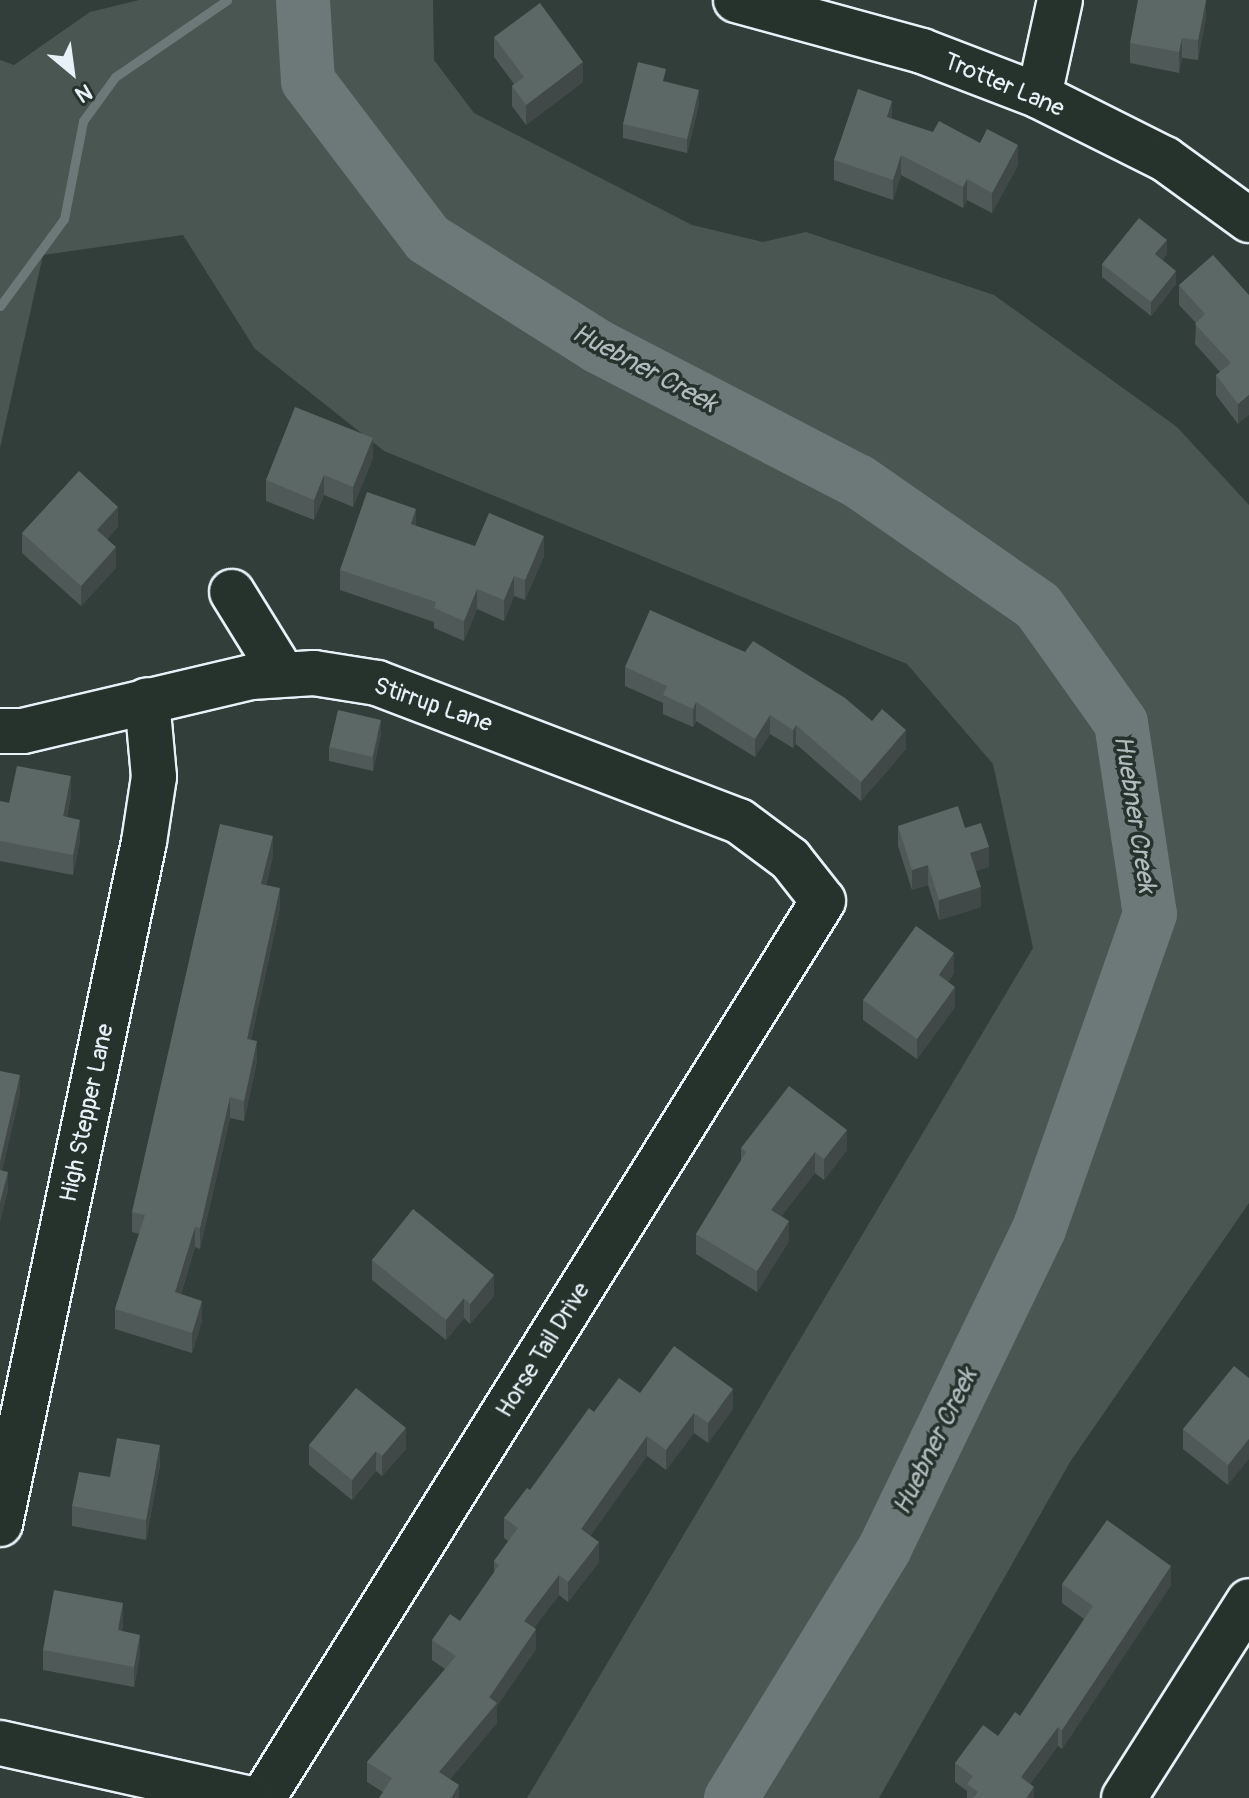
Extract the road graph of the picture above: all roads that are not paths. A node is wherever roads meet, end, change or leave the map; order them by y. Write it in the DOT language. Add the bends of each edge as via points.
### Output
graph roads {
  1 [pos="736,0"];
  2 [pos="1060,0"];
  3 [pos="1039,96"];
  4 [pos="1249,220"];
  5 [pos="232,592"];
  6 [pos="282,673"];
  7 [pos="147,700"];
  8 [pos="0,731"];
  9 [pos="823,901"];
  10 [pos="0,1524"];
  11 [pos="1249,1601"];
  12 [pos="0,1743"];
  13 [pos="246,1798"];
  14 [pos="263,1798"];
  15 [pos="1124,1798"];
  1 -- 3 [label="street, Trotter Lane" via="922,51"];
  2 -- 3 [label="street"];
  3 -- 4 [label="street, Trotter Lane" via="1165,159"];
  5 -- 6 [label="street"];
  6 -- 7 [label="street, Stirrup Lane"];
  6 -- 9 [label="street, Stirrup Lane" via="314,673 407,693 739,821 790,859"];
  7 -- 8 [label="street, Stirrup Lane" via="23,731"];
  7 -- 10 [label="street, High Stepper Lane" via="154,777 144,842"];
  9 -- 14 [label="street, Horse Tail Drive"];
  11 -- 15 [label="street"];
  12 -- 13 [label="street"];
}
